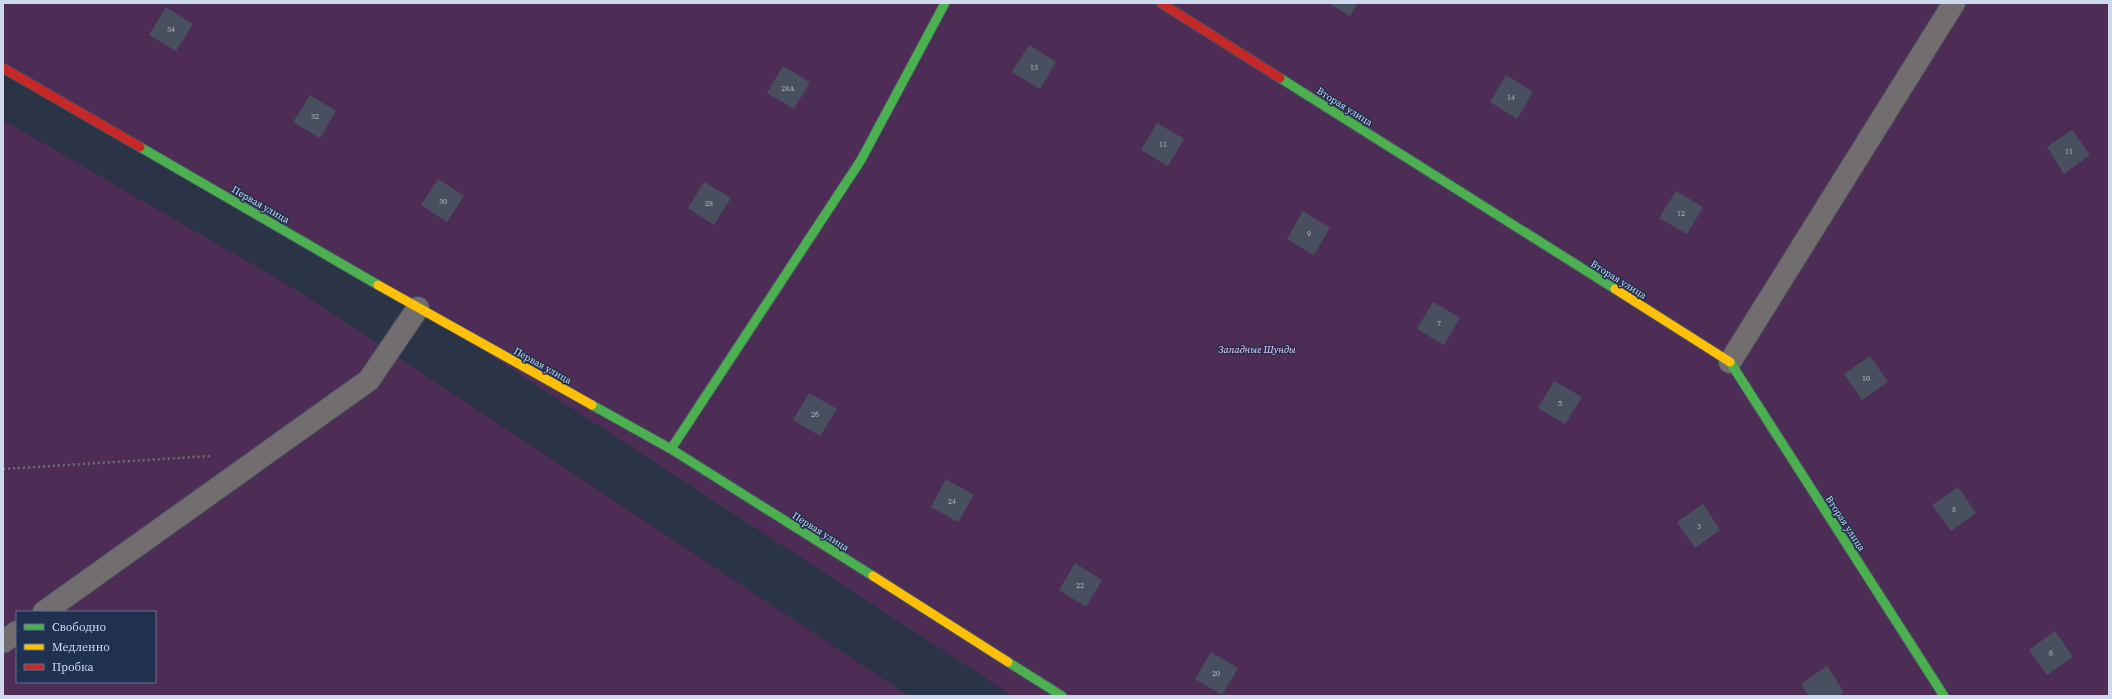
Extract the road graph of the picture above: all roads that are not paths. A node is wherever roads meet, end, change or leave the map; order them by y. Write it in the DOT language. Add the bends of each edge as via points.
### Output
graph roads {
  1 [pos="945,3"];
  2 [pos="1161,3"];
  3 [pos="1954,3"];
  4 [pos="3,68"];
  5 [pos="418,308"];
  6 [pos="1730,362"];
  7 [pos="671,448"];
  8 [pos="45,611"];
  9 [pos="16,633"];
  10 [pos="3,642"];
  11 [pos="1062,696"];
  12 [pos="1944,696"];
  1 -- 7 [label="street" via="861,160"];
  2 -- 6 [label="street, Вторая улица"];
  3 -- 6 [label="street"];
  4 -- 5 [label="street, Первая улица"];
  5 -- 7 [label="street, Первая улица"];
  5 -- 8 [label="street" via="369,380"];
  6 -- 12 [label="street, Вторая улица"];
  7 -- 11 [label="street, Первая улица"];
  9 -- 10 [label="street"];
}
